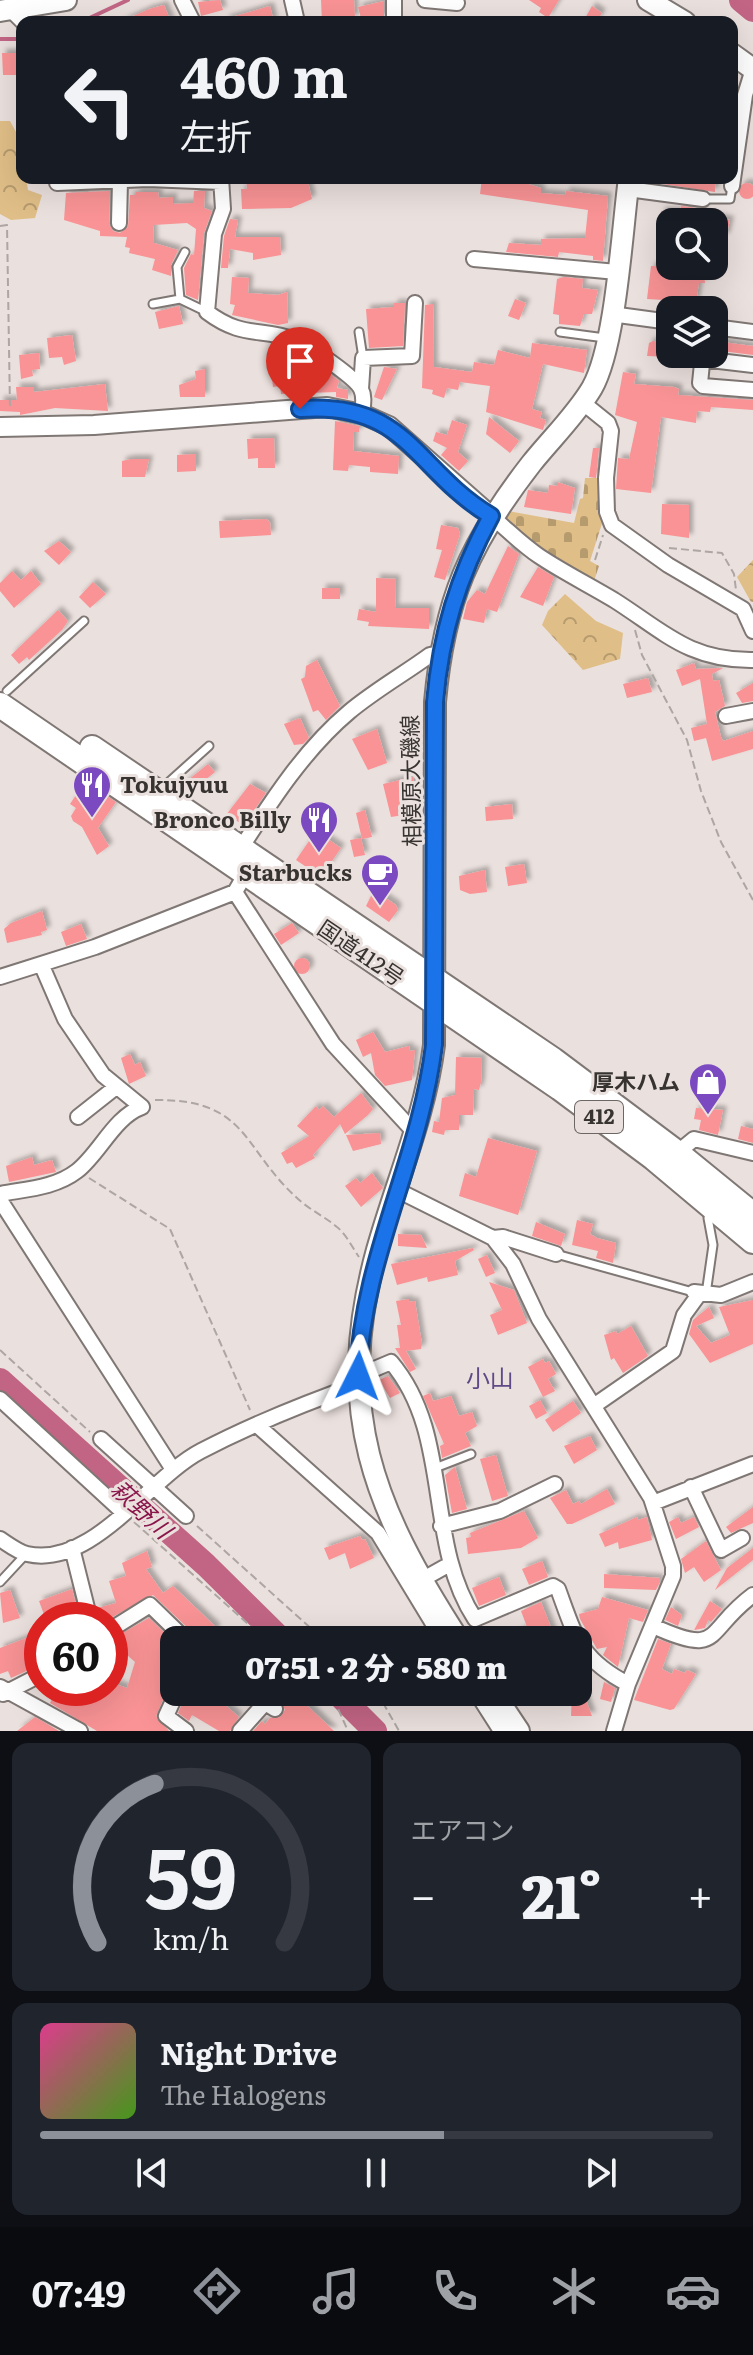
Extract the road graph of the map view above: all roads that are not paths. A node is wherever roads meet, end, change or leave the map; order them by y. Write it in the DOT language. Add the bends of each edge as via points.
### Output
graph roads {
  1 [pos="66,0"];
  2 [pos="425,0"];
  3 [pos="457,3"];
  4 [pos="653,7"];
  5 [pos="12,14"];
  6 [pos="672,16"];
  7 [pos="753,69"];
  8 [pos="738,159"];
  9 [pos="120,184"];
  10 [pos="221,184"];
  11 [pos="629,184"];
  12 [pos="734,184"];
  13 [pos="703,199"];
  14 [pos="119,223"];
  15 [pos="185,252"];
  16 [pos="474,259"];
  17 [pos="617,272"];
  18 [pos="180,299"];
  19 [pos="415,303"];
  20 [pos="153,304"];
  21 [pos="207,312"];
  22 [pos="611,314"];
  23 [pos="656,320"];
  24 [pos="728,329"];
  25 [pos="359,332"];
  26 [pos="560,332"];
  27 [pos="753,332"];
  28 [pos="607,338"];
  29 [pos="363,358"];
  30 [pos="728,360"];
  31 [pos="753,365"];
  32 [pos="702,368"];
  33 [pos="361,389"];
  34 [pos="753,390"];
  35 [pos="582,402"];
  36 [pos="362,414"];
  37 [pos="5,426"];
  38 [pos="491,516"];
  39 [pos="84,621"];
  40 [pos="753,631"];
  41 [pos="439,653"];
  42 [pos="753,660"];
  43 [pos="2,694"];
  44 [pos="753,711"];
  45 [pos="726,716"];
  46 [pos="209,746"];
  47 [pos="158,792"];
  48 [pos="241,848"];
  49 [pos="240,882"];
  50 [pos="42,966"];
  51 [pos="0,977"];
  52 [pos="436,992"];
  53 [pos="116,1087"];
  54 [pos="78,1117"];
  55 [pos="415,1133"];
  56 [pos="677,1153"];
  57 [pos="753,1153"];
  58 [pos="397,1190"];
  59 [pos="0,1197"];
  60 [pos="717,1210"];
  61 [pos="753,1215"];
  62 [pos="493,1238"];
  63 [pos="753,1241"];
  64 [pos="556,1254"];
  65 [pos="753,1282"];
  66 [pos="700,1293"];
  67 [pos="358,1380"];
  68 [pos="0,1399"];
  69 [pos="595,1405"];
  70 [pos="257,1425"];
  71 [pos="101,1439"];
  72 [pos="471,1454"];
  73 [pos="752,1463"];
  74 [pos="172,1468"];
  75 [pos="435,1468"];
  76 [pos="555,1484"];
  77 [pos="691,1487"];
  78 [pos="152,1488"];
  79 [pos="653,1503"];
  80 [pos="126,1511"];
  81 [pos="186,1516"];
  82 [pos="441,1526"];
  83 [pos="742,1538"];
  84 [pos="0,1539"];
  85 [pos="72,1548"];
  86 [pos="26,1554"];
  87 [pos="450,1564"];
  88 [pos="0,1582"];
  89 [pos="414,1584"];
  90 [pos="753,1595"];
  91 [pos="86,1602"];
  92 [pos="128,1619"];
  93 [pos="172,1626"];
  94 [pos="436,1626"];
  95 [pos="448,1626"];
  96 [pos="653,1626"];
  97 [pos="24,1682"];
  98 [pos="628,1684"];
  99 [pos="2,1691"];
  100 [pos="171,1706"];
  101 [pos="485,1706"];
  102 [pos="502,1706"];
  103 [pos="275,1709"];
  104 [pos="80,1731"];
  105 [pos="186,1731"];
  106 [pos="240,1731"];
  107 [pos="501,1731"];
  108 [pos="519,1731"];
  109 [pos="614,1731"];
  1 -- 5 [label="main road"];
  2 -- 3 [label="street"];
  4 -- 6 [label="main road"];
  7 -- 8 [label="street"];
  9 -- 14 [label="street"];
  10 -- 21 [label="street" via="223,209 214,234"];
  11 -- 13 [label="street"];
  11 -- 17 [label="main road, 相模原大磯線"];
  12 -- 13 [label="lane" via="730,199"];
  15 -- 18 [label="lane" via="177,267"];
  16 -- 17 [label="street"];
  17 -- 22 [label="main road, 相模原大磯線"];
  18 -- 20 [label="lane"];
  18 -- 21 [label="lane"];
  19 -- 29 [label="street" via="412,356"];
  21 -- 33 [label="street" via="236,330 303,344"];
  22 -- 23 [label="street"];
  22 -- 28 [label="main road, 相模原大磯線"];
  24 -- 27 [label="street"];
  25 -- 29 [label="lane"];
  26 -- 28 [label="lane"];
  28 -- 35 [label="main road, 相模原大磯線" via="600,369"];
  29 -- 33 [label="street"];
  30 -- 31 [label="street"];
  32 -- 34 [label="street" via="703,386"];
  33 -- 36 [label="street"];
  35 -- 38 [label="main road, 相模原大磯線"];
  35 -- 40 [label="street" via="611,431 606,478 612,525 743,609"];
  36 -- 37 [label="street" via="327,407 94,425"];
  36 -- 38 [label="street" via="398,432"];
  38 -- 41 [label="main road, 相模原大磯線" via="464,567"];
  38 -- 42 [label="street" via="537,555 662,636 697,651"];
  39 -- 43 [label="lane"];
  41 -- 48 [label="street" via="350,711 327,733 272,799"];
  41 -- 52 [label="main road, 相模原大磯線"];
  43 -- 47 [label="highway, 国道412号 / 412"];
  43 -- 49 [label="highway, 国道412号 / 412"];
  44 -- 45 [label="street"];
  46 -- 47 [label="lane"];
  47 -- 48 [label="highway, 国道412号 / 412"];
  48 -- 52 [label="highway, 国道412号 / 412"];
  49 -- 50 [label="street"];
  49 -- 52 [label="highway, 国道412号 / 412"];
  49 -- 55 [label="street" via="333,1044"];
  50 -- 51 [label="street"];
  50 -- 53 [label="street" via="65,1019"];
  52 -- 55 [label="main road, 相模原大磯線" via="431,1073"];
  52 -- 56 [label="highway, 国道412号 / 412" via="553,1060"];
  52 -- 60 [label="highway, 国道412号 / 412"];
  53 -- 54 [label="street"];
  53 -- 59 [label="street" via="142,1107 126,1115 78,1171 58,1183"];
  55 -- 58 [label="main road, 相模原大磯線"];
  56 -- 57 [label="street" via="694,1139"];
  56 -- 61 [label="highway, 国道412号 / 412"];
  58 -- 62 [label="street"];
  58 -- 67 [label="main road, 相模原大磯線" via="372,1271 361,1325"];
  59 -- 74 [label="street"];
  60 -- 63 [label="highway, 国道412号 / 412"];
  60 -- 66 [label="lane" via="708,1218 713,1245"];
  62 -- 64 [label="street"];
  62 -- 69 [label="street"];
  64 -- 66 [label="lane"];
  65 -- 66 [label="street" via="721,1295"];
  66 -- 69 [label="street" via="684,1315 673,1351"];
  67 -- 70 [label="street"];
  67 -- 75 [label="street" via="391,1362 411,1388"];
  67 -- 89 [label="main road, 相模原大磯線" via="375,1481"];
  68 -- 80 [label="street"];
  69 -- 79 [label="street"];
  70 -- 74 [label="street"];
  70 -- 89 [label="street" via="378,1533"];
  71 -- 78 [label="street"];
  72 -- 75 [label="lane"];
  73 -- 77 [label="street"];
  74 -- 78 [label="street"];
  75 -- 82 [label="street"];
  76 -- 82 [label="street" via="500,1511"];
  77 -- 79 [label="street"];
  77 -- 83 [label="street" via="721,1550"];
  78 -- 80 [label="street"];
  78 -- 81 [label="street"];
  79 -- 96 [label="street" via="673,1566"];
  80 -- 85 [label="street" via="91,1541"];
  82 -- 87 [label="street"];
  84 -- 86 [label="street"];
  85 -- 86 [label="street"];
  85 -- 91 [label="street"];
  86 -- 88 [label="lane"];
  87 -- 89 [label="street"];
  87 -- 98 [label="street" via="475,1619 553,1586 558,1589 587,1655 600,1670"];
  89 -- 94 [label="street"];
  89 -- 95 [label="main road, 相模原大磯線"];
  90 -- 96 [label="street" via="711,1639 685,1640"];
  92 -- 93 [label="street" via="150,1605"];
  96 -- 98 [label="street"];
  97 -- 99 [label="street"];
  98 -- 109 [label="street"];
  99 -- 104 [label="street"];
  100 -- 105 [label="street" via="166,1716"];
  101 -- 107 [label="street"];
  102 -- 108 [label="main road"];
  103 -- 106 [label="street" via="265,1703"];
}
